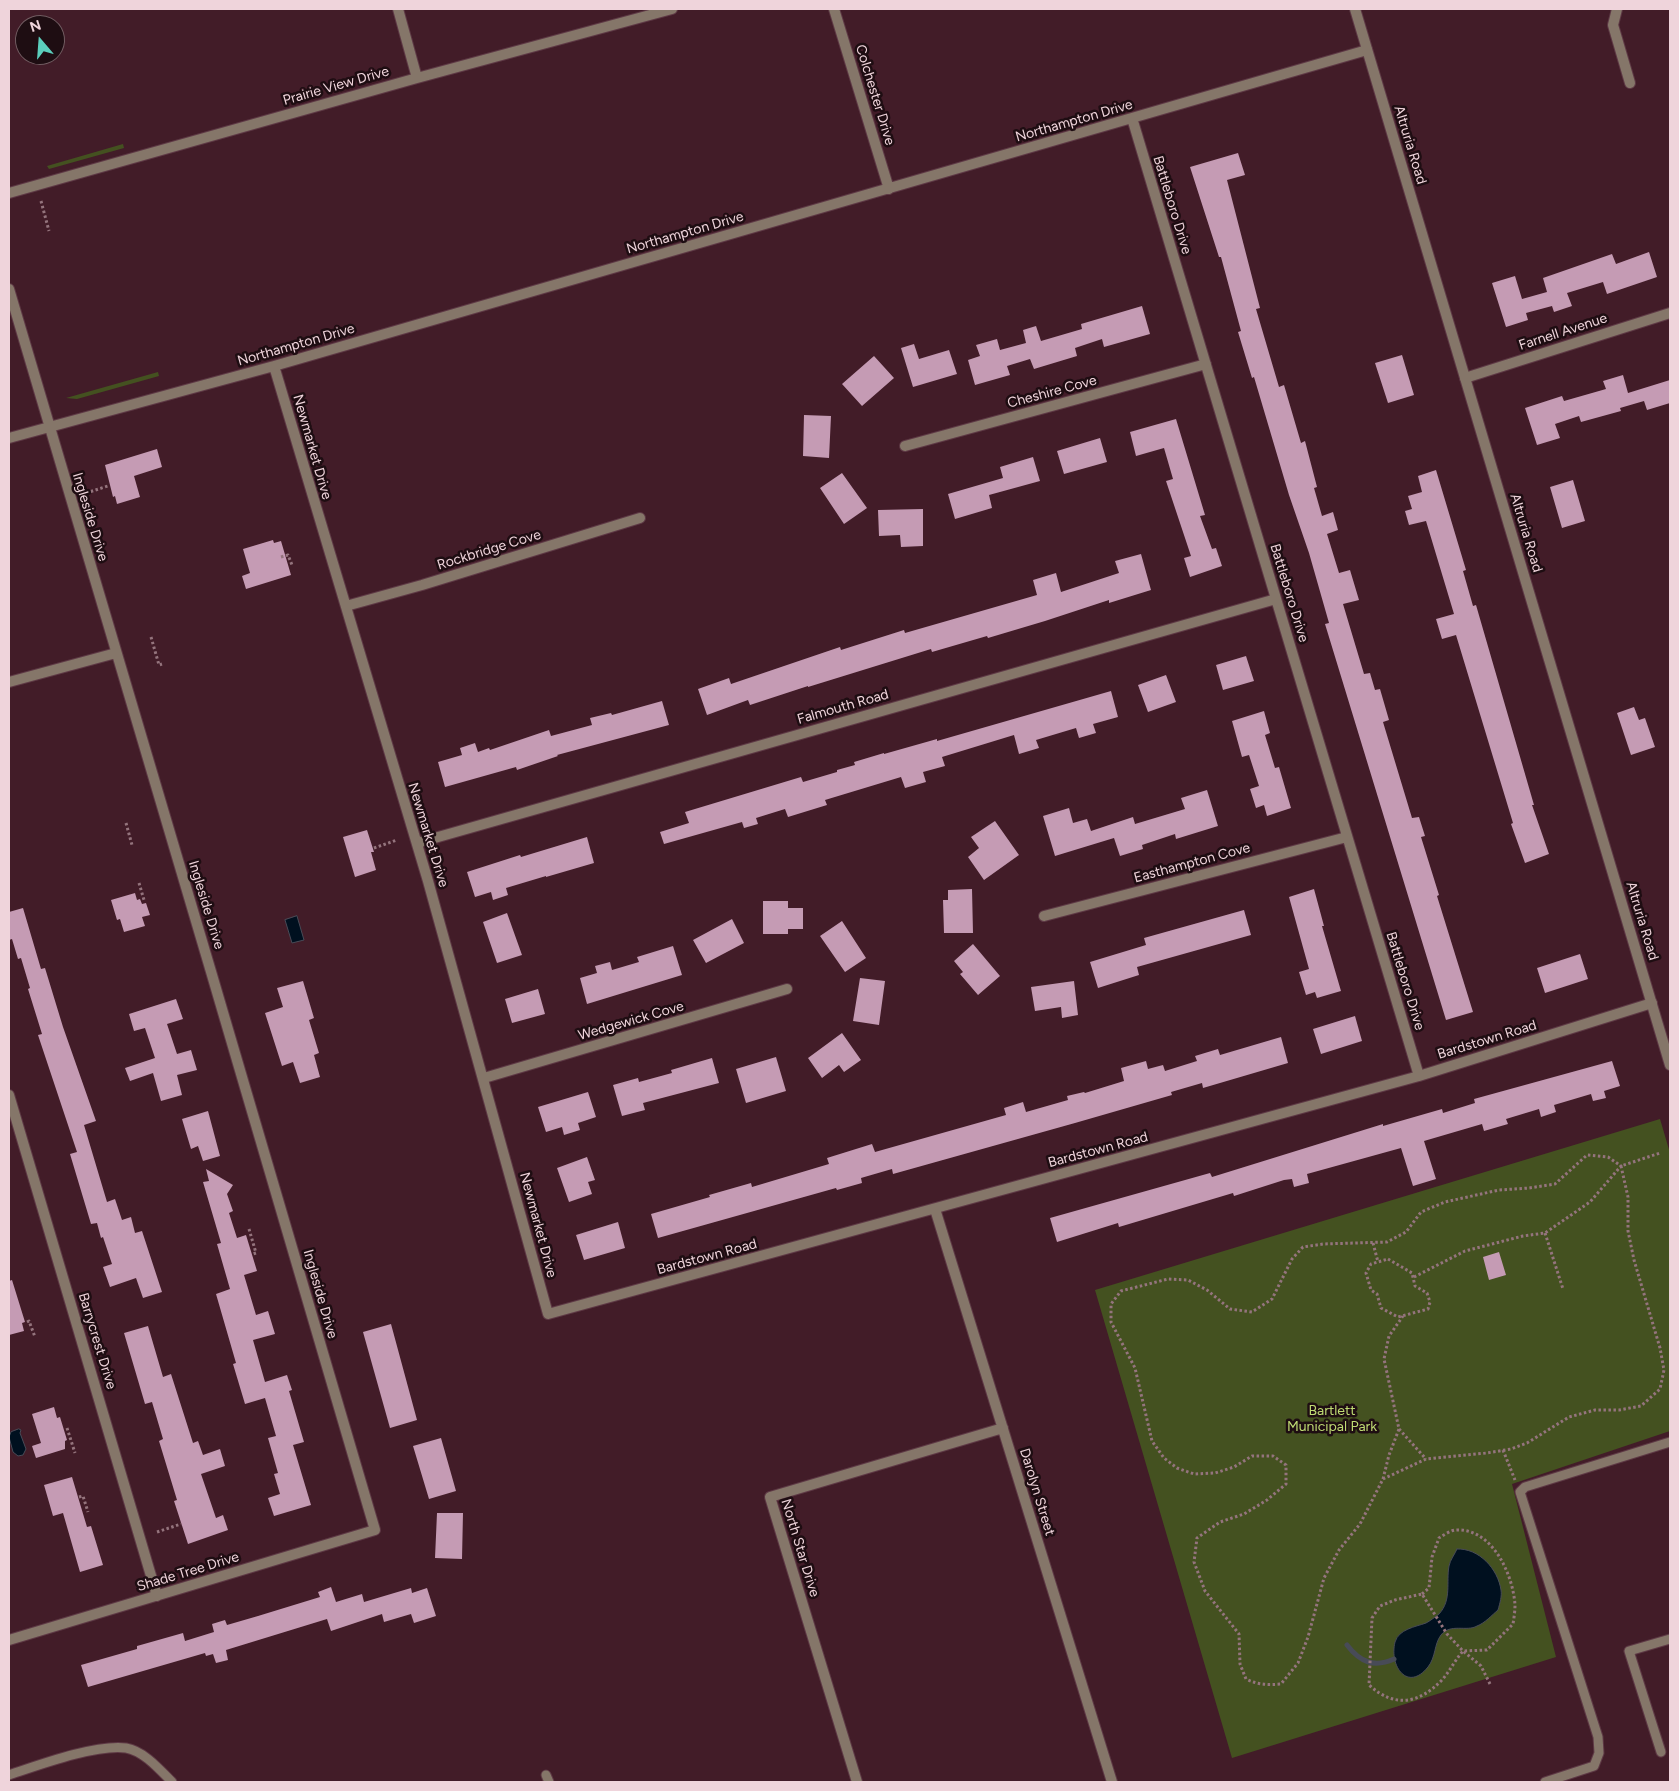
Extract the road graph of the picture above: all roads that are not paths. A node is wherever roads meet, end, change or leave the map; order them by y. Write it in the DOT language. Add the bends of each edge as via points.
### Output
graph roads {
  1 [pos="398,9"];
  2 [pos="672,9"];
  3 [pos="834,9"];
  4 [pos="1355,9"];
  5 [pos="1617,9"];
  6 [pos="1367,50"];
  7 [pos="417,78"];
  8 [pos="1630,82"];
  9 [pos="1132,118"];
  10 [pos="889,189"];
  11 [pos="9,193"];
  12 [pos="9,289"];
  13 [pos="1670,313"];
  14 [pos="1206,364"];
  15 [pos="274,366"];
  16 [pos="1465,378"];
  17 [pos="49,427"];
  18 [pos="9,438"];
  19 [pos="905,446"];
  20 [pos="640,518"];
  21 [pos="1276,600"];
  22 [pos="346,606"];
  23 [pos="116,653"];
  24 [pos="9,682"];
  25 [pos="1347,837"];
  26 [pos="417,843"];
  27 [pos="1044,916"];
  28 [pos="787,989"];
  29 [pos="1652,1003"];
  30 [pos="1670,1065"];
  31 [pos="1419,1076"];
  32 [pos="484,1078"];
  33 [pos="9,1095"];
  34 [pos="935,1209"];
  35 [pos="548,1314"];
  36 [pos="1003,1428"];
  37 [pos="1670,1442"];
  38 [pos="375,1530"];
  39 [pos="157,1596"];
  40 [pos="1670,1639"];
  41 [pos="9,1640"];
  42 [pos="1662,1752"];
  43 [pos="9,1775"];
  44 [pos="172,1782"];
  45 [pos="858,1782"];
  46 [pos="1112,1782"];
  47 [pos="1545,1782"];
  1 -- 7 [label="street"];
  2 -- 7 [label="street, Prairie View Drive"];
  3 -- 10 [label="street, Colchester Drive"];
  4 -- 6 [label="street, Altruria Road"];
  5 -- 8 [label="street" via="1613,24"];
  6 -- 9 [label="street, Northampton Drive"];
  6 -- 16 [label="street, Altruria Road"];
  7 -- 11 [label="street, Prairie View Drive"];
  9 -- 10 [label="street, Northampton Drive"];
  9 -- 14 [label="street, Battleboro Drive"];
  10 -- 15 [label="street, Northampton Drive"];
  12 -- 17 [label="street, Ingleside Drive"];
  13 -- 16 [label="street, Farnell Avenue"];
  14 -- 19 [label="street, Cheshire Cove"];
  14 -- 21 [label="street, Battleboro Drive"];
  15 -- 17 [label="street, Northampton Drive"];
  15 -- 22 [label="street, Newmarket Drive"];
  16 -- 29 [label="street, Altruria Road"];
  17 -- 18 [label="street, Northampton Drive"];
  17 -- 23 [label="street, Ingleside Drive"];
  20 -- 22 [label="street, Rockbridge Cove"];
  21 -- 25 [label="street, Battleboro Drive"];
  21 -- 26 [label="street, Falmouth Road"];
  22 -- 26 [label="street, Newmarket Drive"];
  23 -- 24 [label="street"];
  23 -- 38 [label="street, Ingleside Drive"];
  25 -- 27 [label="street, Easthampton Cove"];
  25 -- 31 [label="street, Battleboro Drive"];
  26 -- 32 [label="street, Newmarket Drive"];
  28 -- 32 [label="street, Wedgewick Cove"];
  29 -- 30 [label="street, Altruria Road"];
  29 -- 31 [label="street, Bardstown Road"];
  31 -- 34 [label="street, Bardstown Road"];
  32 -- 35 [label="street, Newmarket Drive"];
  33 -- 39 [label="street, Barrycrest Drive"];
  34 -- 35 [label="street, Bardstown Road"];
  34 -- 36 [label="street, Darolyn Street"];
  36 -- 45 [label="street, North Star Drive" via="770,1497"];
  36 -- 46 [label="street, Darolyn Street"];
  37 -- 47 [label="lane" via="1525,1487 1520,1492 1598,1737 1599,1753 1594,1766"];
  38 -- 39 [label="street, Shade Tree Drive"];
  39 -- 41 [label="street, Shade Tree Drive"];
  40 -- 42 [label="lane" via="1629,1651"];
  43 -- 44 [label="lane" via="98,1750 127,1748 157,1766"];
}
